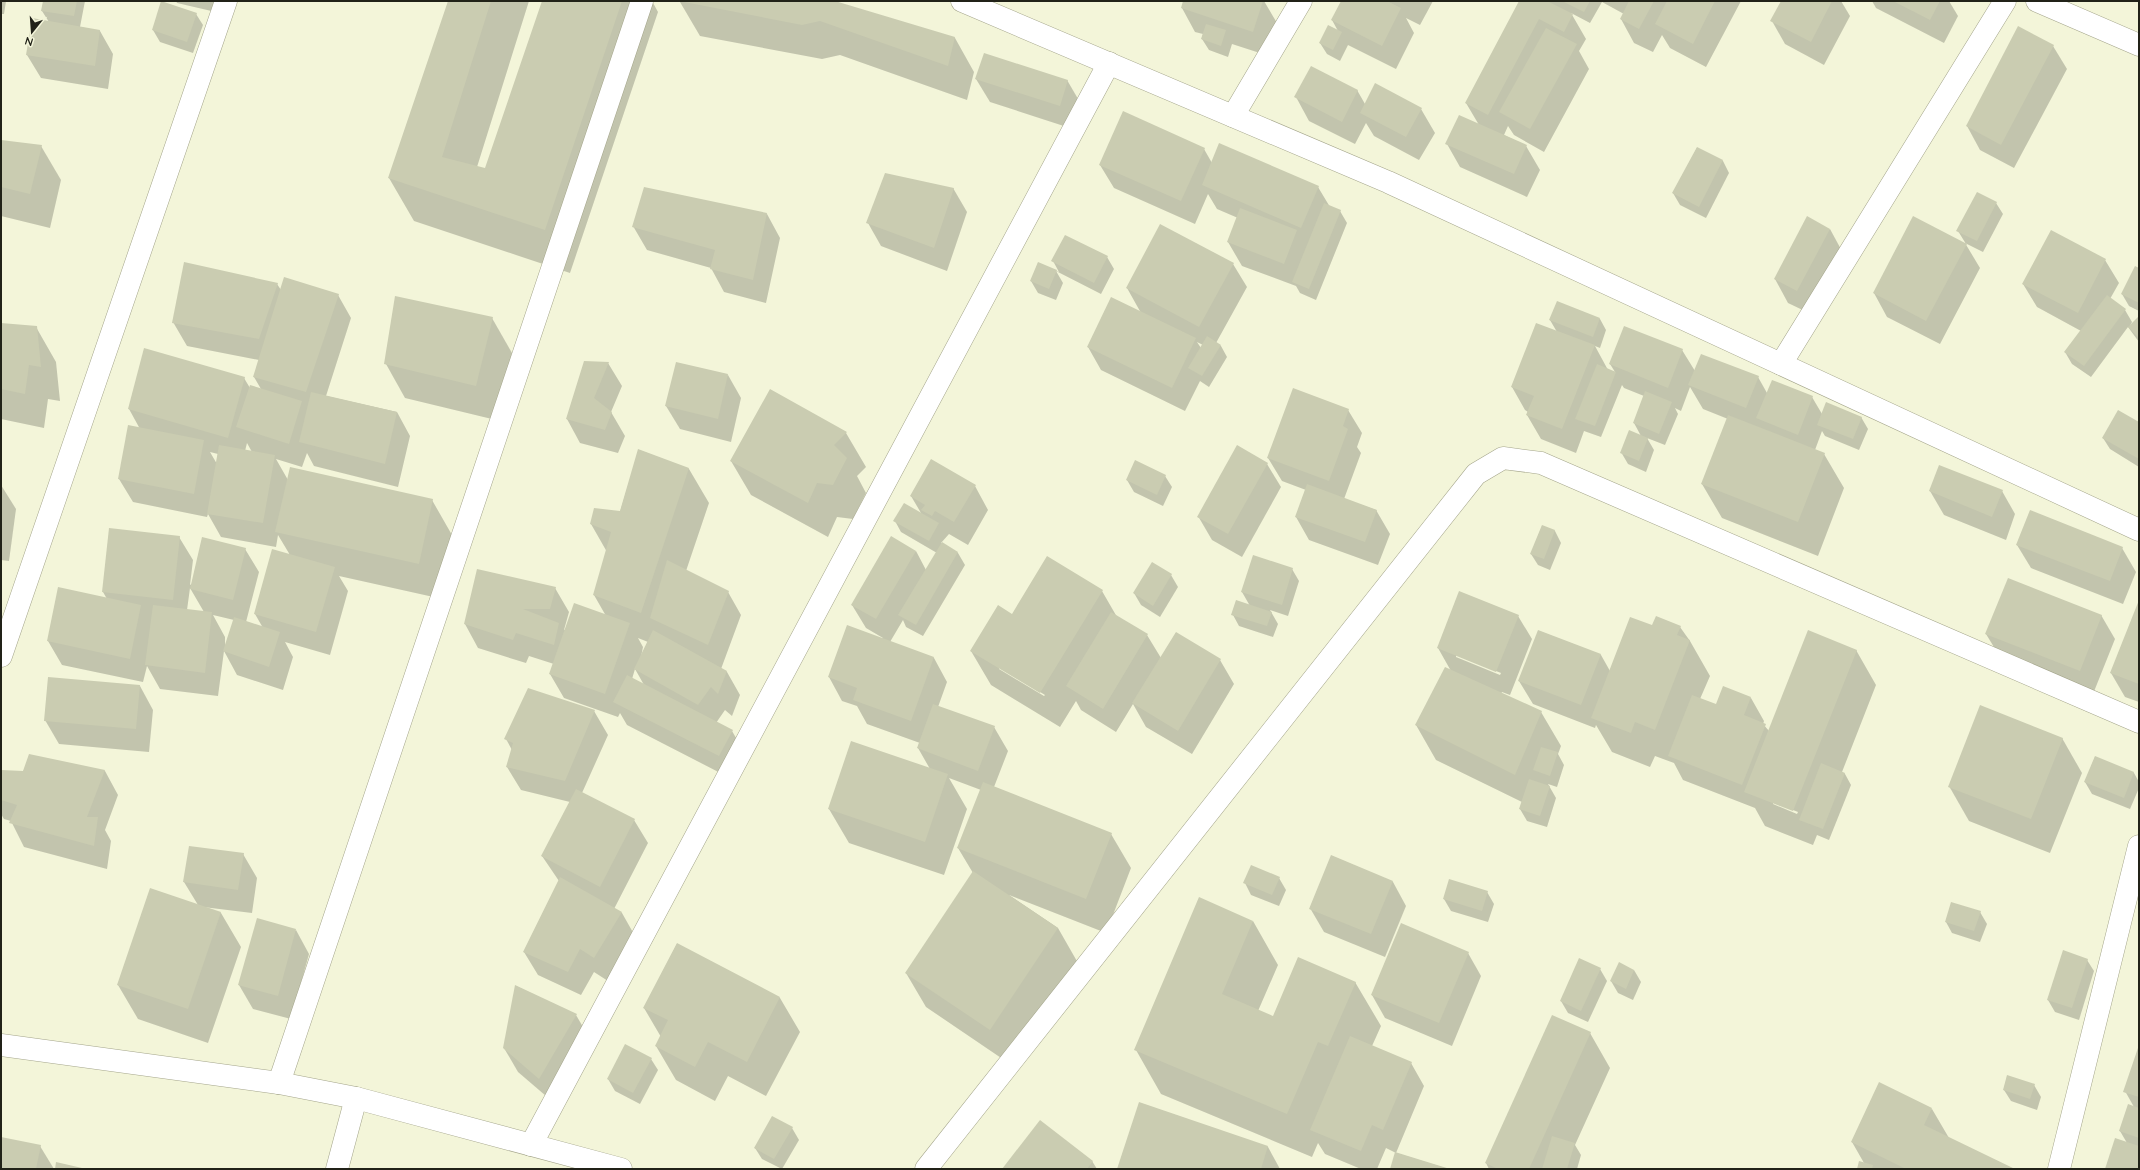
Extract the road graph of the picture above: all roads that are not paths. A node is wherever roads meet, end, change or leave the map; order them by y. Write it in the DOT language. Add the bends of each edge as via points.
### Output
graph roads {
  1 [pos="226,1"];
  2 [pos="642,1"];
  3 [pos="962,1"];
  4 [pos="1301,1"];
  5 [pos="2005,1"];
  6 [pos="2037,1"];
  7 [pos="2139,45"];
  8 [pos="1109,63"];
  9 [pos="1233,116"];
  10 [pos="1782,364"];
  11 [pos="2139,530"];
  12 [pos="1,656"];
  13 [pos="2139,722"];
  14 [pos="2139,846"];
  15 [pos="1,1045"];
  16 [pos="279,1083"];
  17 [pos="356,1098"];
  18 [pos="531,1145"];
  19 [pos="337,1169"];
  20 [pos="620,1169"];
  21 [pos="926,1169"];
  22 [pos="2059,1169"];
  1 -- 12 [label="street"];
  2 -- 16 [label="street"];
  3 -- 8 [label="street"];
  4 -- 9 [label="street"];
  5 -- 10 [label="street"];
  6 -- 7 [label="street"];
  8 -- 9 [label="street"];
  8 -- 18 [label="street"];
  9 -- 10 [label="street" via="1388,182"];
  10 -- 11 [label="street"];
  13 -- 21 [label="street" via="1540,463 1504,458 1476,474"];
  14 -- 22 [label="street"];
  15 -- 16 [label="street"];
  16 -- 17 [label="street"];
  17 -- 18 [label="street"];
  17 -- 19 [label="street"];
  18 -- 20 [label="street"];
}
